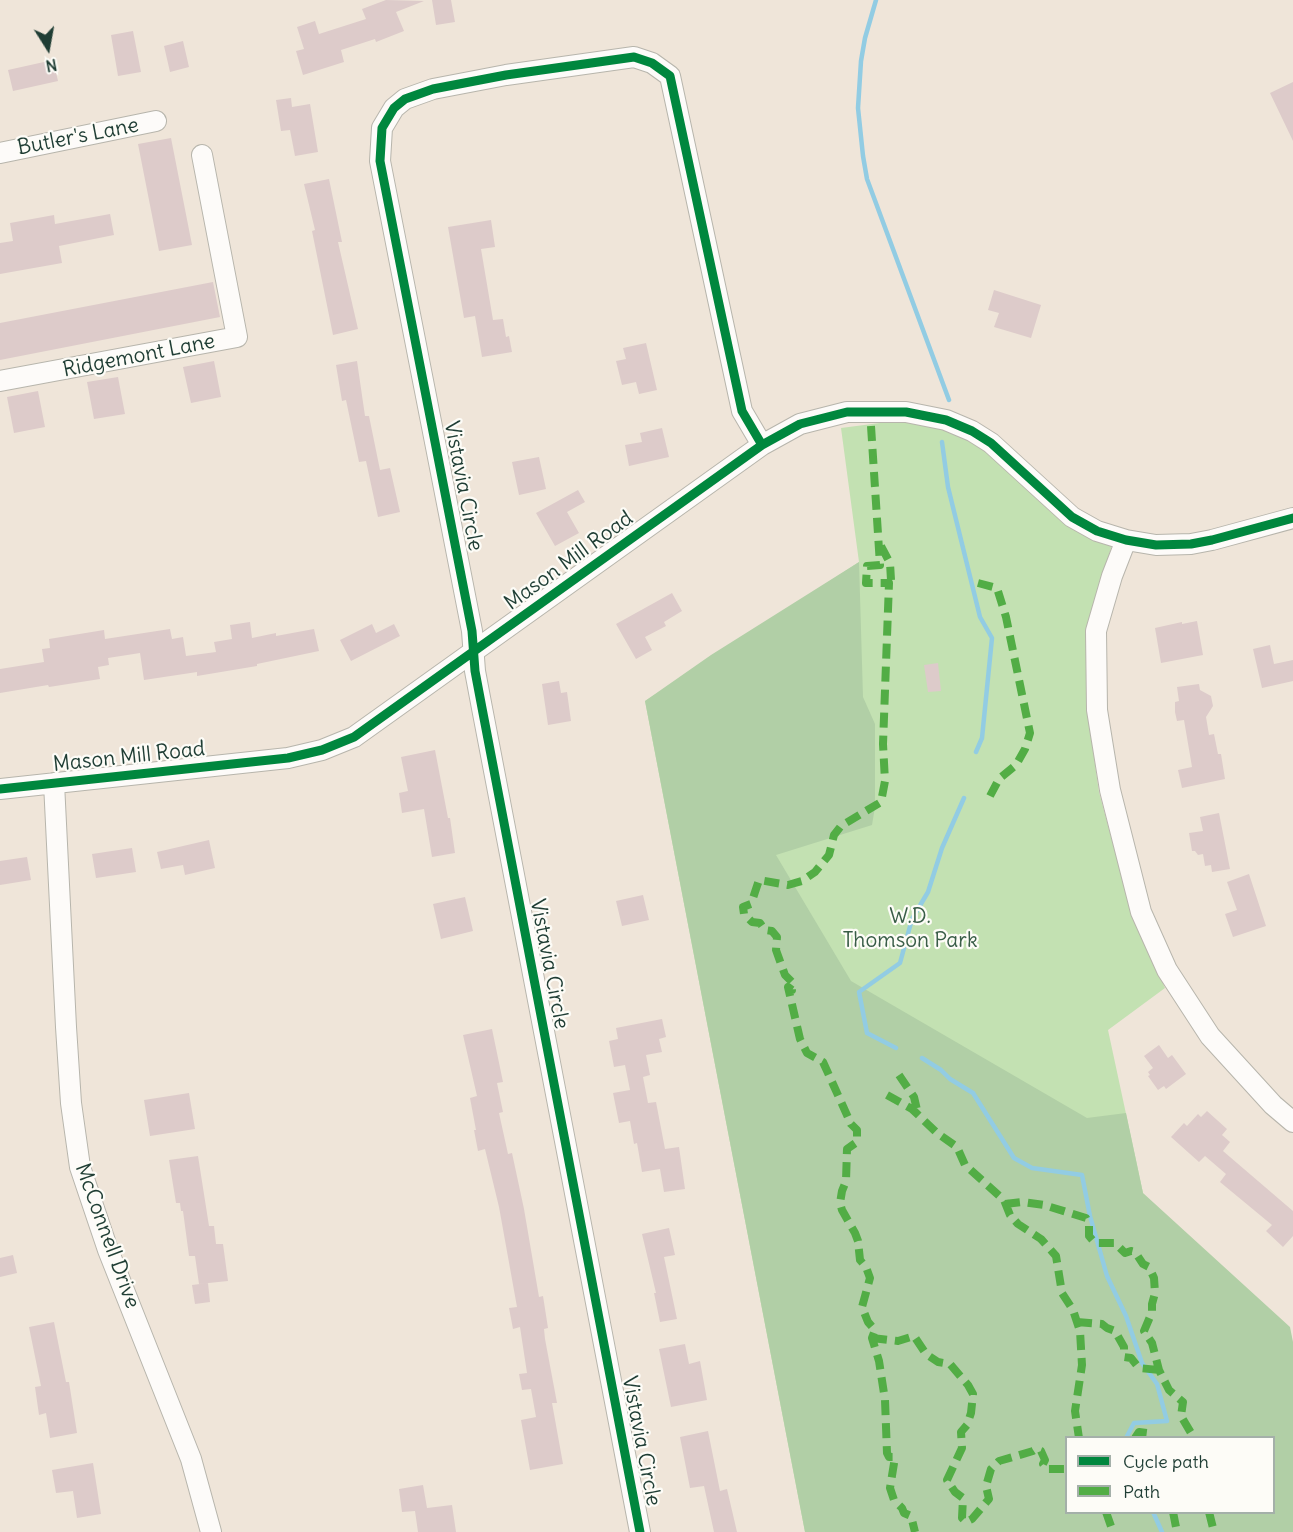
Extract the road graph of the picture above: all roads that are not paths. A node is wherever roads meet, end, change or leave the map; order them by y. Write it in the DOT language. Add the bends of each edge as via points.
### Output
graph roads {
  1 [pos="156,122"];
  2 [pos="0,153"];
  3 [pos="202,155"];
  4 [pos="0,381"];
  5 [pos="762,445"];
  6 [pos="1293,518"];
  7 [pos="1126,540"];
  8 [pos="474,652"];
  9 [pos="54,783"];
  10 [pos="0,789"];
  11 [pos="1293,1122"];
  12 [pos="211,1532"];
  13 [pos="640,1532"];
  1 -- 2 [label="street, Butler's Lane"];
  3 -- 4 [label="street, Ridgemont Lane" via="237,337"];
  5 -- 7 [label="street, Mason Mill Road" via="800,424 847,412 906,412 946,420 991,443 1072,517 1097,531"];
  5 -- 8 [label="street, Mason Mill Road"];
  5 -- 8 [label="street, Vistavia Circle" via="742,411 670,76 652,63 634,57 506,75 433,89 405,99 394,108 382,128 380,161"];
  6 -- 7 [label="street, Mason Mill Road" via="1191,544"];
  7 -- 11 [label="street" via="1096,630 1096,710 1110,790 1141,912 1167,970 1210,1036"];
  8 -- 9 [label="street, Mason Mill Road" via="354,737 322,750 288,758"];
  8 -- 13 [label="street, Vistavia Circle"];
  9 -- 10 [label="street, Mason Mill Road"];
  9 -- 12 [label="street, McConnell Drive" via="71,1103 80,1167 108,1250 191,1459"];
}
